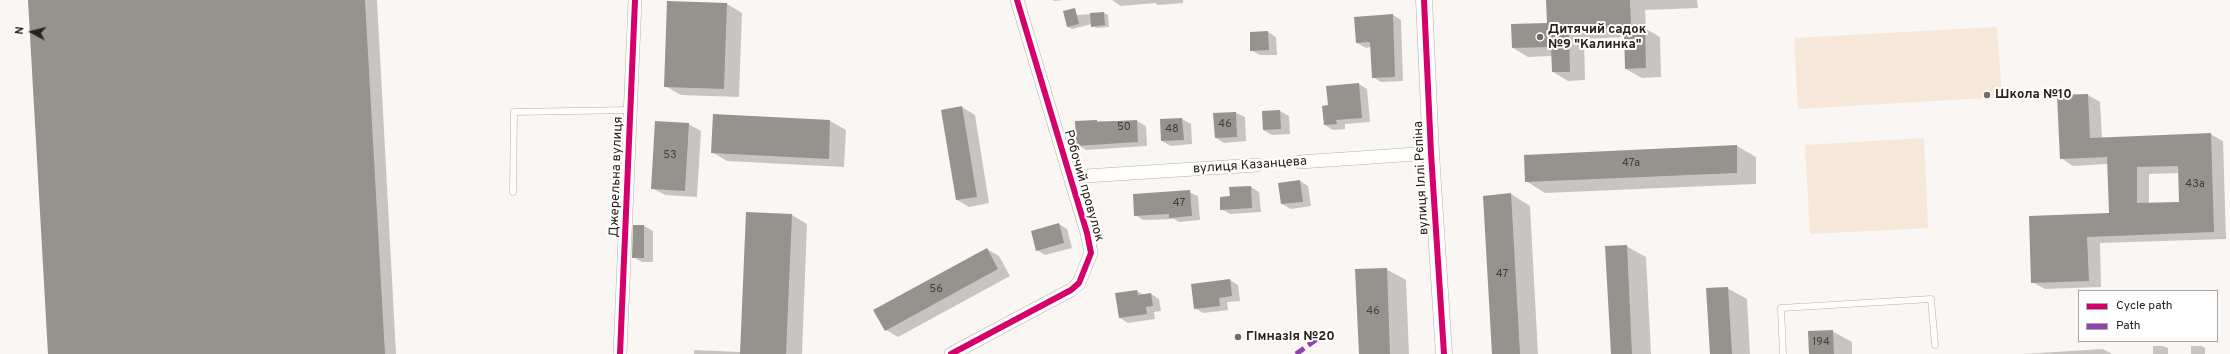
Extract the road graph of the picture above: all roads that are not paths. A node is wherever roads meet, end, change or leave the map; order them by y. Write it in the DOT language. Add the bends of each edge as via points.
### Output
graph roads {
  1 [pos="635,0"];
  2 [pos="1017,0"];
  3 [pos="1424,0"];
  4 [pos="630,110"];
  5 [pos="1431,153"];
  6 [pos="1300,162"];
  7 [pos="1257,165"];
  8 [pos="1070,177"];
  9 [pos="513,192"];
  10 [pos="1935,345"];
  11 [pos="620,354"];
  12 [pos="951,354"];
  13 [pos="1444,354"];
  14 [pos="1784,354"];
  1 -- 4 [label="street, Джерельна вулиця"];
  2 -- 8 [label="street, Робочий провулок"];
  3 -- 5 [label="street, вулиця Іллі Рєпіна"];
  4 -- 9 [label="lane" via="514,112"];
  4 -- 11 [label="street, Джерельна вулиця"];
  5 -- 6 [label="street, вулиця Казанцева"];
  5 -- 13 [label="street, вулиця Іллі Рєпіна"];
  7 -- 8 [label="street, вулиця Казанцева"];
  8 -- 12 [label="street, Робочий провулок" via="1091,253 1079,283 1071,290"];
  10 -- 14 [label="lane" via="1931,300 1781,308"];
}
